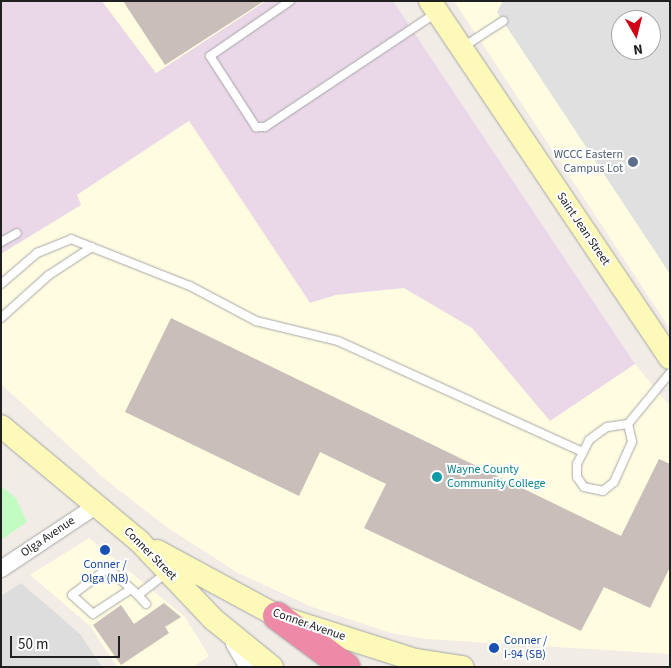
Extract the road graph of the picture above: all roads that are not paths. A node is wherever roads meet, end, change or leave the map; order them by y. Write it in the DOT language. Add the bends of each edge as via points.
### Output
graph roads {
  1 [pos="290,1"];
  2 [pos="434,7"];
  3 [pos="503,21"];
  4 [pos="462,48"];
  5 [pos="17,234"];
  6 [pos="1,242"];
  7 [pos="92,248"];
  8 [pos="1,284"];
  9 [pos="1,318"];
  10 [pos="670,358"];
  11 [pos="670,373"];
  12 [pos="628,424"];
  13 [pos="1,426"];
  14 [pos="583,452"];
  15 [pos="96,506"];
  16 [pos="139,540"];
  17 [pos="1,569"];
  18 [pos="168,571"];
  19 [pos="130,589"];
  20 [pos="138,595"];
  21 [pos="146,604"];
  22 [pos="277,616"];
  23 [pos="213,619"];
  24 [pos="248,667"];
  25 [pos="272,667"];
  26 [pos="346,667"];
  27 [pos="462,667"];
  1 -- 2 [label="lane" via="210,56 256,127 265,127"];
  2 -- 4 [label="main road, Saint Jean Street"];
  3 -- 4 [label="lane"];
  4 -- 10 [label="main road, Saint Jean Street"];
  5 -- 6 [label="lane"];
  7 -- 8 [label="lane" via="71,239 37,253"];
  7 -- 9 [label="lane" via="49,275"];
  7 -- 14 [label="lane" via="190,286 256,321 338,341"];
  11 -- 12 [label="lane"];
  12 -- 14 [label="lane" via="607,427 589,440"];
  12 -- 14 [label="lane" via="632,442 626,460 603,491 592,491 577,478"];
  13 -- 15 [label="main road, Conner Street"];
  15 -- 16 [label="main road, Conner Street"];
  15 -- 17 [label="street, Olga Avenue"];
  16 -- 18 [label="main road, Conner Street"];
  16 -- 22 [label="main road, Conner Avenue"];
  18 -- 20 [label="lane"];
  18 -- 23 [label="main road, Conner Street"];
  19 -- 19 [label="lane" via="108,568 72,595 93,614"];
  19 -- 20 [label="lane"];
  20 -- 21 [label="lane"];
  22 -- 26 [label="highway"];
  22 -- 27 [label="main road, Conner Avenue" via="415,660"];
  23 -- 24 [label="street" via="246,657"];
  23 -- 25 [label="main road, Conner Street"];
}
